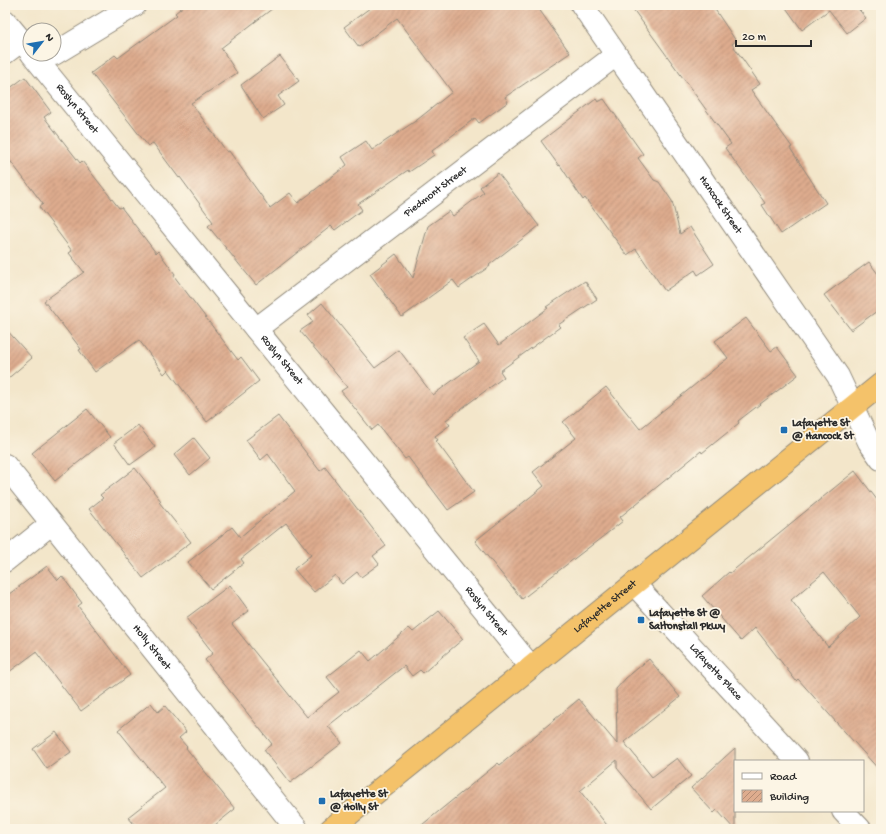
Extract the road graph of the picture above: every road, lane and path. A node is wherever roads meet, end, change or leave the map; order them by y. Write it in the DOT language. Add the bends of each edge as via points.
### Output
graph roads {
  1 [pos="135,5"];
  2 [pos="582,5"];
  3 [pos="5,21"];
  4 [pos="22,40"];
  5 [pos="62,40"];
  6 [pos="616,54"];
  7 [pos="41,62"];
  8 [pos="256,329"];
  9 [pos="881,384"];
  10 [pos="853,408"];
  11 [pos="881,459"];
  12 [pos="5,465"];
  13 [pos="51,524"];
  14 [pos="5,561"];
  15 [pos="634,584"];
  16 [pos="530,667"];
  17 [pos="796,760"];
  18 [pos="845,812"];
  19 [pos="297,829"];
  20 [pos="330,829"];
  21 [pos="860,829"];
  1 -- 5 [label="street"];
  2 -- 6 [label="street, Hancock Street"];
  3 -- 4 [label="street, Roslyn Street"];
  6 -- 8 [label="street, Piedmont Street"];
  6 -- 10 [label="street, Hancock Street" via="838,376"];
  7 -- 8 [label="street, Roslyn Street"];
  8 -- 16 [label="street, Roslyn Street"];
  9 -- 10 [label="highway, Lafayette Street"];
  10 -- 11 [label="street, Hancock Street" via="869,442"];
  10 -- 15 [label="highway, Lafayette Street"];
  12 -- 13 [label="street, Holly Street"];
  13 -- 14 [label="street"];
  13 -- 19 [label="street, Holly Street"];
  15 -- 16 [label="highway, Lafayette Street"];
  15 -- 17 [label="street, Lafayette Place"];
  16 -- 20 [label="highway, Lafayette Street"];
  18 -- 21 [label="street"];
}
